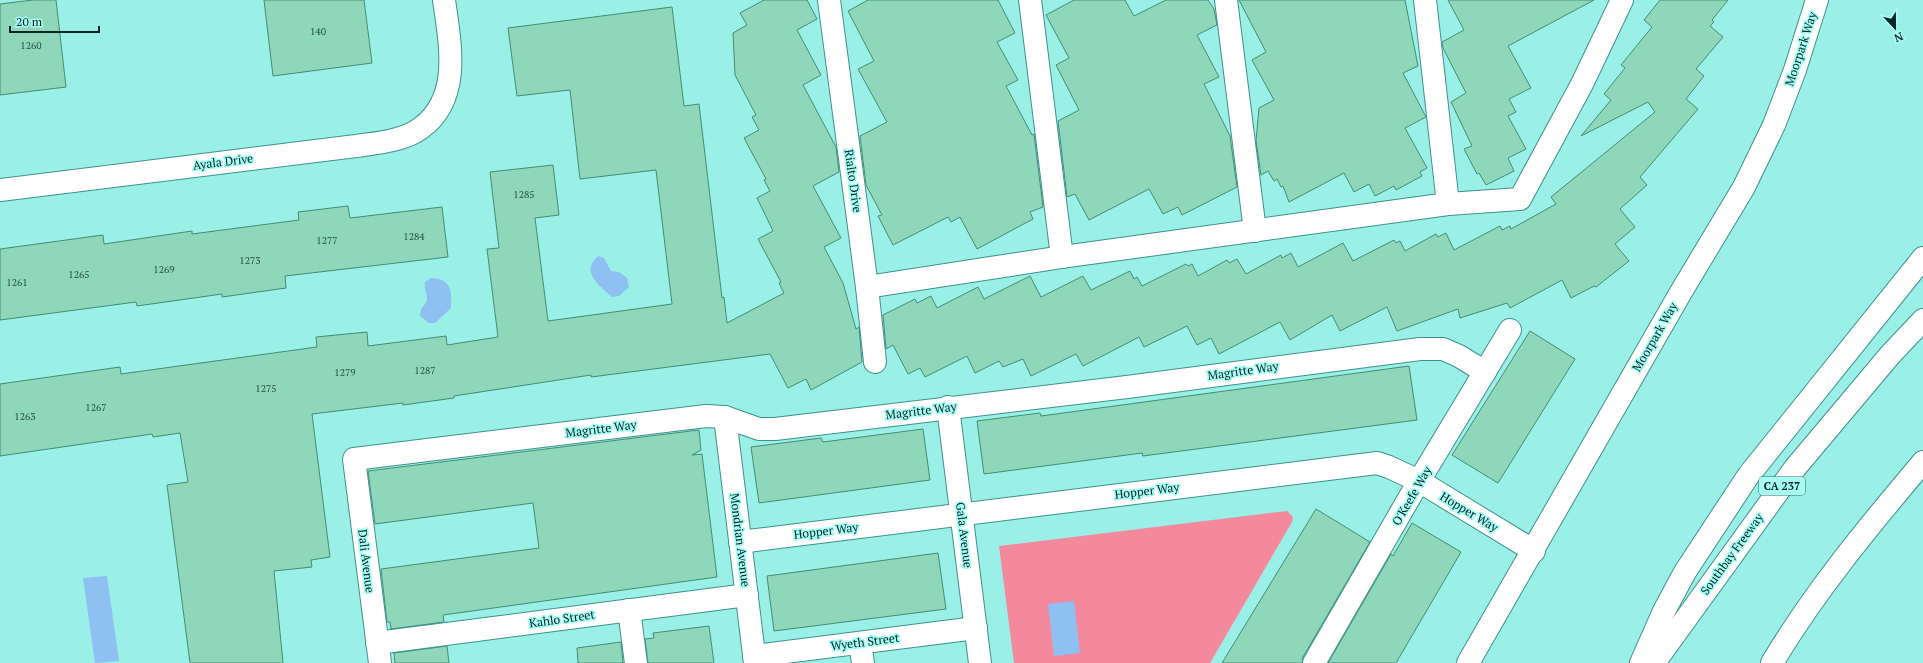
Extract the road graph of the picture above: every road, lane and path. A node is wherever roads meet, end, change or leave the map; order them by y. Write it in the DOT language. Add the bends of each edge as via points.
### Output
graph roads {
  1 [pos="444,0"];
  2 [pos="829,0"];
  3 [pos="1030,0"];
  4 [pos="1226,0"];
  5 [pos="1425,0"];
  6 [pos="1622,0"];
  7 [pos="1817,0"];
  8 [pos="0,190"];
  9 [pos="1448,204"];
  10 [pos="1255,231"];
  11 [pos="1062,257"];
  12 [pos="1923,258"];
  13 [pos="867,288"];
  14 [pos="1923,320"];
  15 [pos="1510,330"];
  16 [pos="875,362"];
  17 [pos="1485,372"];
  18 [pos="948,407"];
  19 [pos="725,417"];
  20 [pos="354,459"];
  21 [pos="1923,462"];
  22 [pos="1419,481"];
  23 [pos="962,514"];
  24 [pos="740,542"];
  25 [pos="1534,551"];
  26 [pos="746,595"];
  27 [pos="629,610"];
  28 [pos="976,628"];
  29 [pos="378,653"];
  30 [pos="861,653"];
  31 [pos="755,660"];
  32 [pos="636,663"];
  33 [pos="980,663"];
  34 [pos="1314,663"];
  35 [pos="1468,663"];
  36 [pos="1641,663"];
  37 [pos="1654,663"];
  38 [pos="1772,663"];
  1 -- 8 [label="main road, Ayala Drive" via="451,46 449,83 444,99 437,112 420,128 401,137 372,144"];
  2 -- 13 [label="main road, Rialto Drive"];
  3 -- 11 [label="main road"];
  4 -- 10 [label="main road"];
  5 -- 9 [label="main road"];
  6 -- 9 [label="main road" via="1582,84 1520,199"];
  7 -- 25 [label="main road, Moorpark Way" via="1774,125 1744,187 1681,292"];
  9 -- 10 [label="main road"];
  10 -- 11 [label="main road"];
  11 -- 13 [label="main road"];
  12 -- 36 [label="main road" via="1748,476 1684,572"];
  13 -- 16 [label="main road, Rialto Drive"];
  14 -- 37 [label="main road, Southbay Freeway / CA 237" via="1890,355 1795,468"];
  15 -- 17 [label="main road, O'Keefe Way"];
  17 -- 18 [label="main road, Magritte Way" via="1443,349 1420,349"];
  17 -- 22 [label="main road, O'Keefe Way"];
  18 -- 19 [label="main road, Magritte Way" via="775,429 759,429"];
  18 -- 23 [label="main road, Gala Avenue"];
  19 -- 20 [label="main road, Magritte Way" via="706,416"];
  19 -- 24 [label="main road, Mondrian Avenue"];
  20 -- 29 [label="main road, Dali Avenue"];
  21 -- 38 [label="main road" via="1873,521 1789,634"];
  22 -- 23 [label="main road, Hopper Way" via="1389,466 1366,464"];
  22 -- 25 [label="main road, Hopper Way"];
  22 -- 34 [label="main road, O'Keefe Way"];
  23 -- 24 [label="main road, Hopper Way"];
  23 -- 28 [label="main road, Gala Avenue"];
  24 -- 26 [label="main road, Mondrian Avenue"];
  25 -- 35 [label="main road, Moorpark Way"];
  26 -- 27 [label="main road, Kahlo Street"];
  26 -- 31 [label="main road, Mondrian Avenue"];
  27 -- 29 [label="main road, Kahlo Street"];
  27 -- 32 [label="main road"];
  28 -- 30 [label="main road, Wyeth Street"];
  28 -- 33 [label="main road, Gala Avenue"];
  30 -- 31 [label="main road, Wyeth Street"];
}
